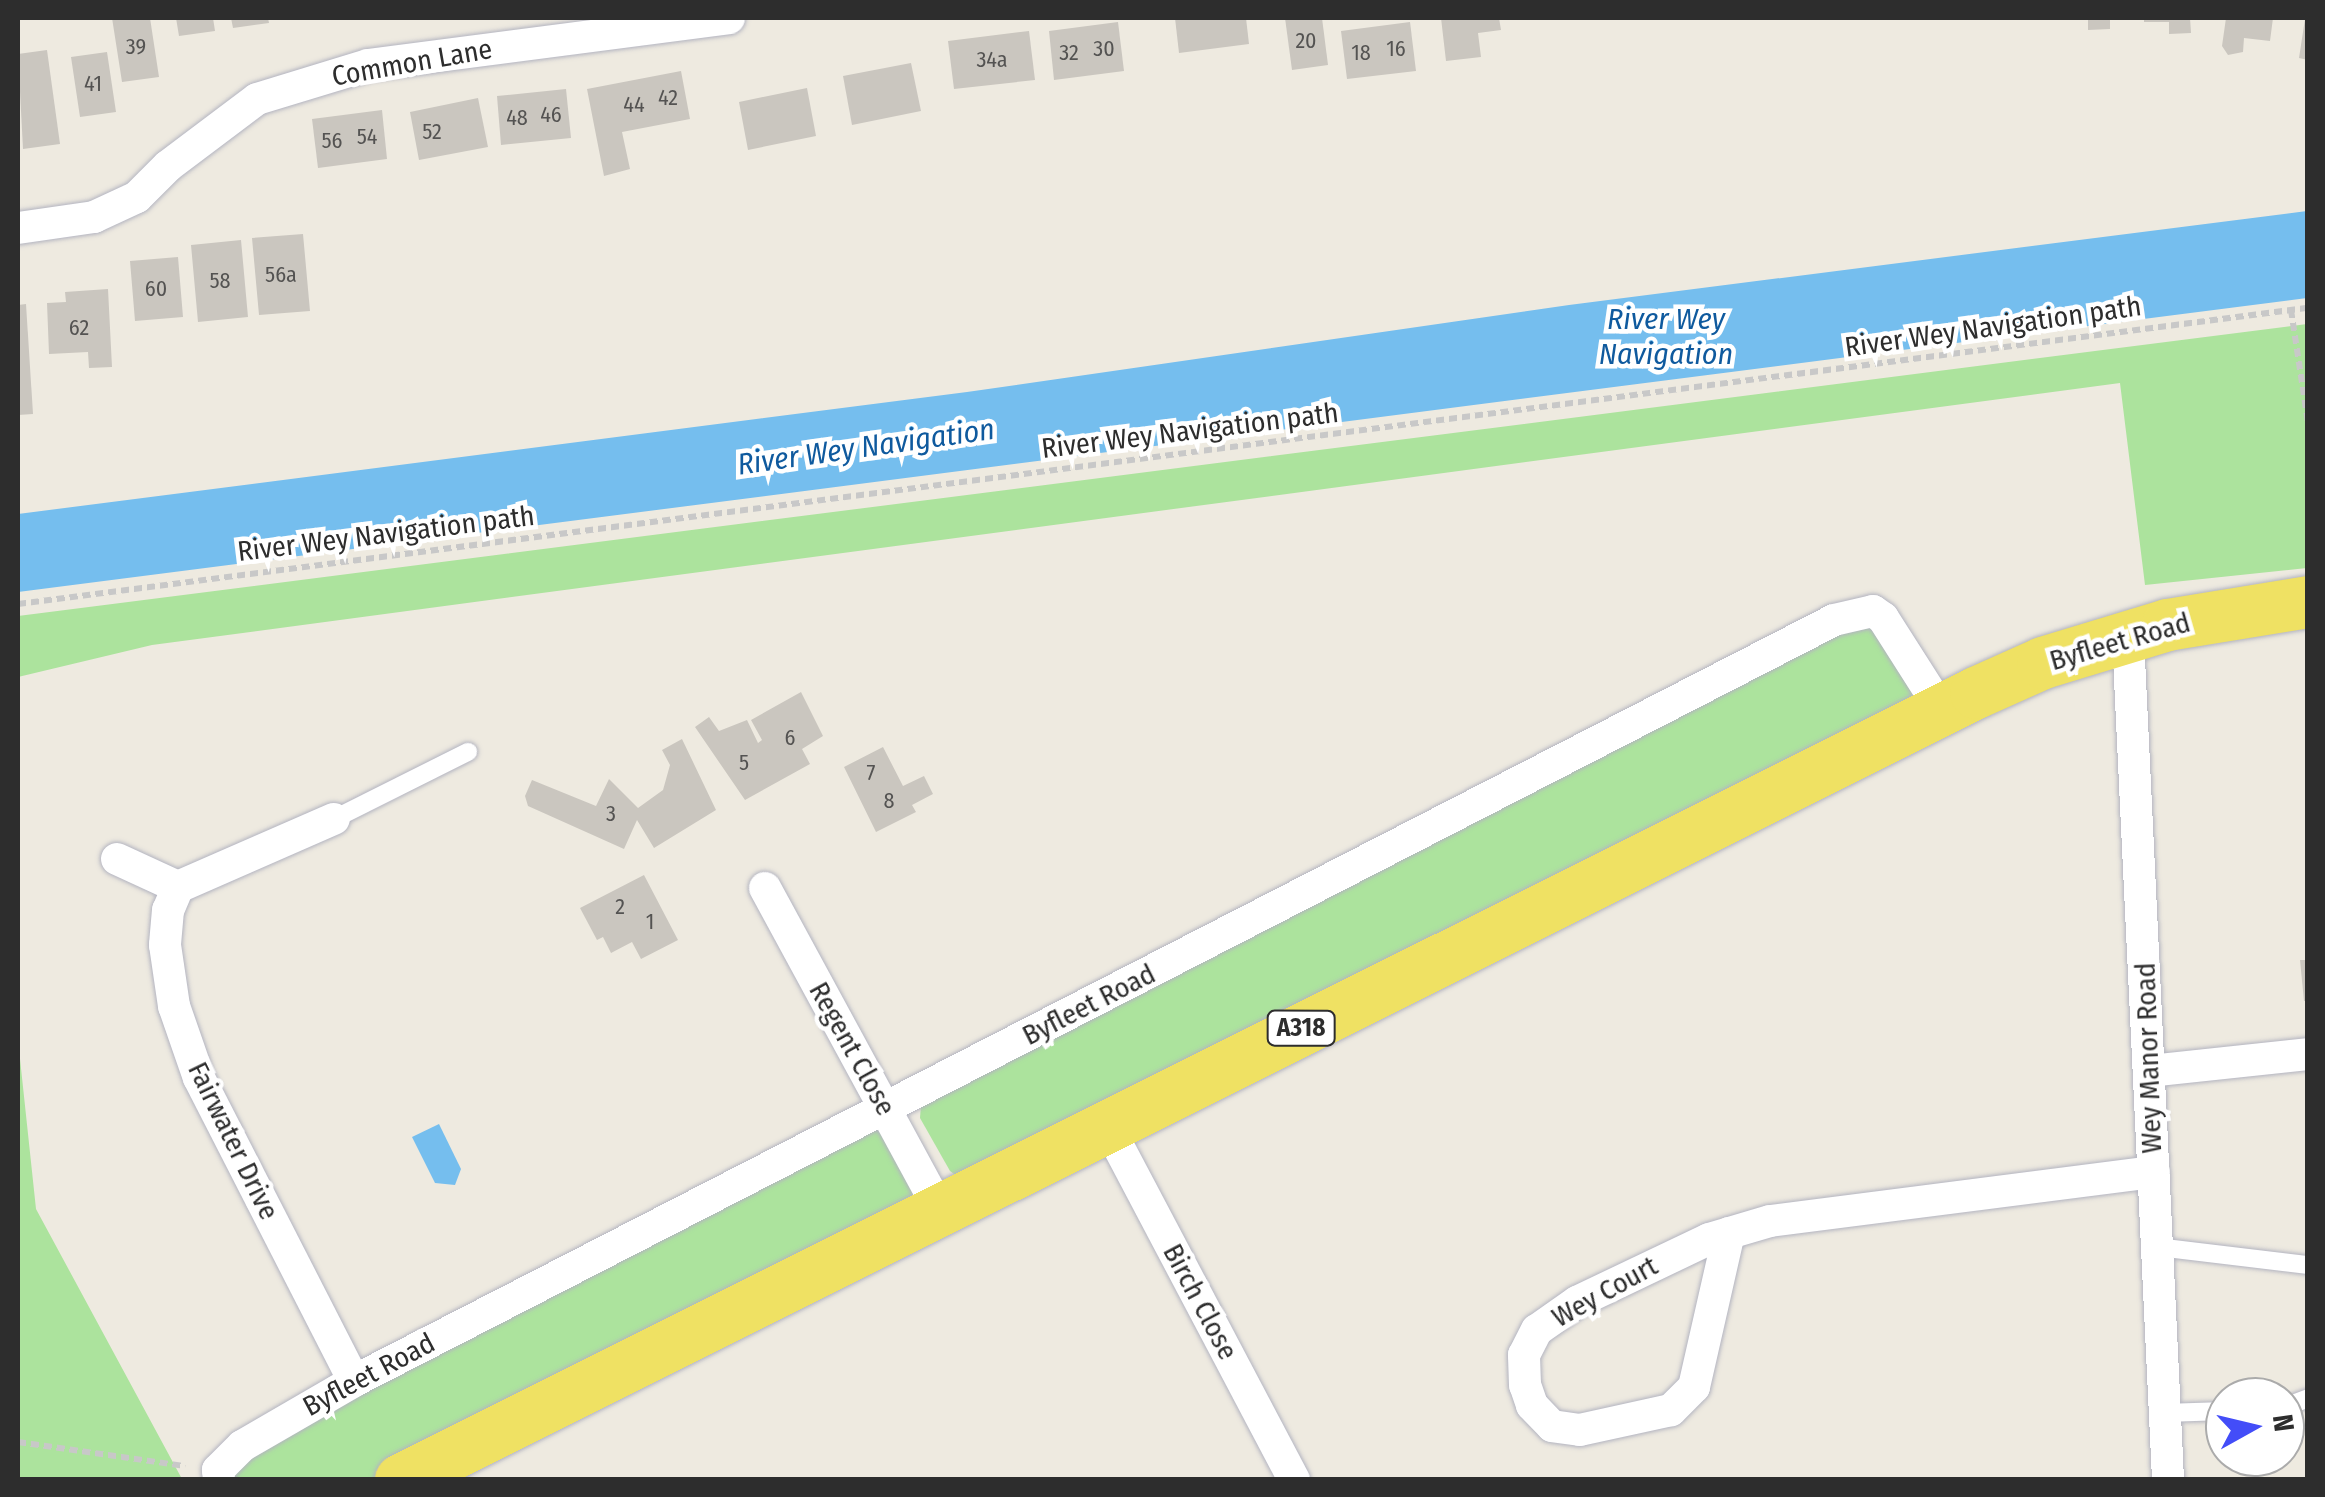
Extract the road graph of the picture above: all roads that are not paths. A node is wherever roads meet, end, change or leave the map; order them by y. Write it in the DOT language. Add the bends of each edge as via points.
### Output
graph roads {
  1 [pos="729,18"];
  2 [pos="18,228"];
  3 [pos="2308,602"];
  4 [pos="2128,636"];
  5 [pos="1940,709"];
  6 [pos="468,752"];
  7 [pos="334,819"];
  8 [pos="117,859"];
  9 [pos="178,887"];
  10 [pos="765,888"];
  11 [pos="2308,1054"];
  12 [pos="2150,1071"];
  13 [pos="886,1110"];
  14 [pos="1107,1125"];
  15 [pos="2154,1172"];
  16 [pos="939,1209"];
  17 [pos="1729,1233"];
  18 [pos="2157,1248"];
  19 [pos="2308,1265"];
  20 [pos="354,1381"];
  21 [pos="2205,1412"];
  22 [pos="2164,1413"];
  23 [pos="218,1475"];
  24 [pos="400,1480"];
  25 [pos="1294,1480"];
  26 [pos="2168,1480"];
  1 -- 2 [label="street, Common Lane" via="368,64 257,99 137,197 94,217"];
  3 -- 4 [label="main road, Byfleet Road / A318"];
  4 -- 5 [label="main road, Byfleet Road / A318" via="2043,663"];
  4 -- 12 [label="street, Wey Manor Road"];
  5 -- 13 [label="street, Byfleet Road" via="1884,618 1873,611 1834,620"];
  5 -- 14 [label="main road, Byfleet Road / A318"];
  6 -- 7 [label="lane"];
  7 -- 9 [label="street"];
  8 -- 9 [label="street"];
  9 -- 20 [label="street, Fairwater Drive" via="168,910 166,945 174,1006 199,1078"];
  10 -- 13 [label="street, Regent Close"];
  11 -- 12 [label="street"];
  12 -- 15 [label="street, Wey Manor Road"];
  13 -- 16 [label="street, Regent Close"];
  13 -- 20 [label="street, Byfleet Road"];
  14 -- 16 [label="main road, Byfleet Road / A318"];
  14 -- 25 [label="street, Birch Close"];
  15 -- 17 [label="street, Wey Court" via="1770,1221"];
  15 -- 18 [label="street, Wey Manor Road"];
  16 -- 24 [label="main road, Byfleet Road / A318"];
  17 -- 17 [label="street, Wey Court" via="1606,1288 1537,1330 1524,1355 1532,1405 1552,1426 1580,1430 1671,1410 1694,1387"];
  18 -- 19 [label="lane"];
  18 -- 22 [label="street, Wey Manor Road"];
  20 -- 23 [label="street, Byfleet Road" via="242,1446"];
  21 -- 22 [label="lane"];
  22 -- 26 [label="street, Wey Manor Road"];
}
